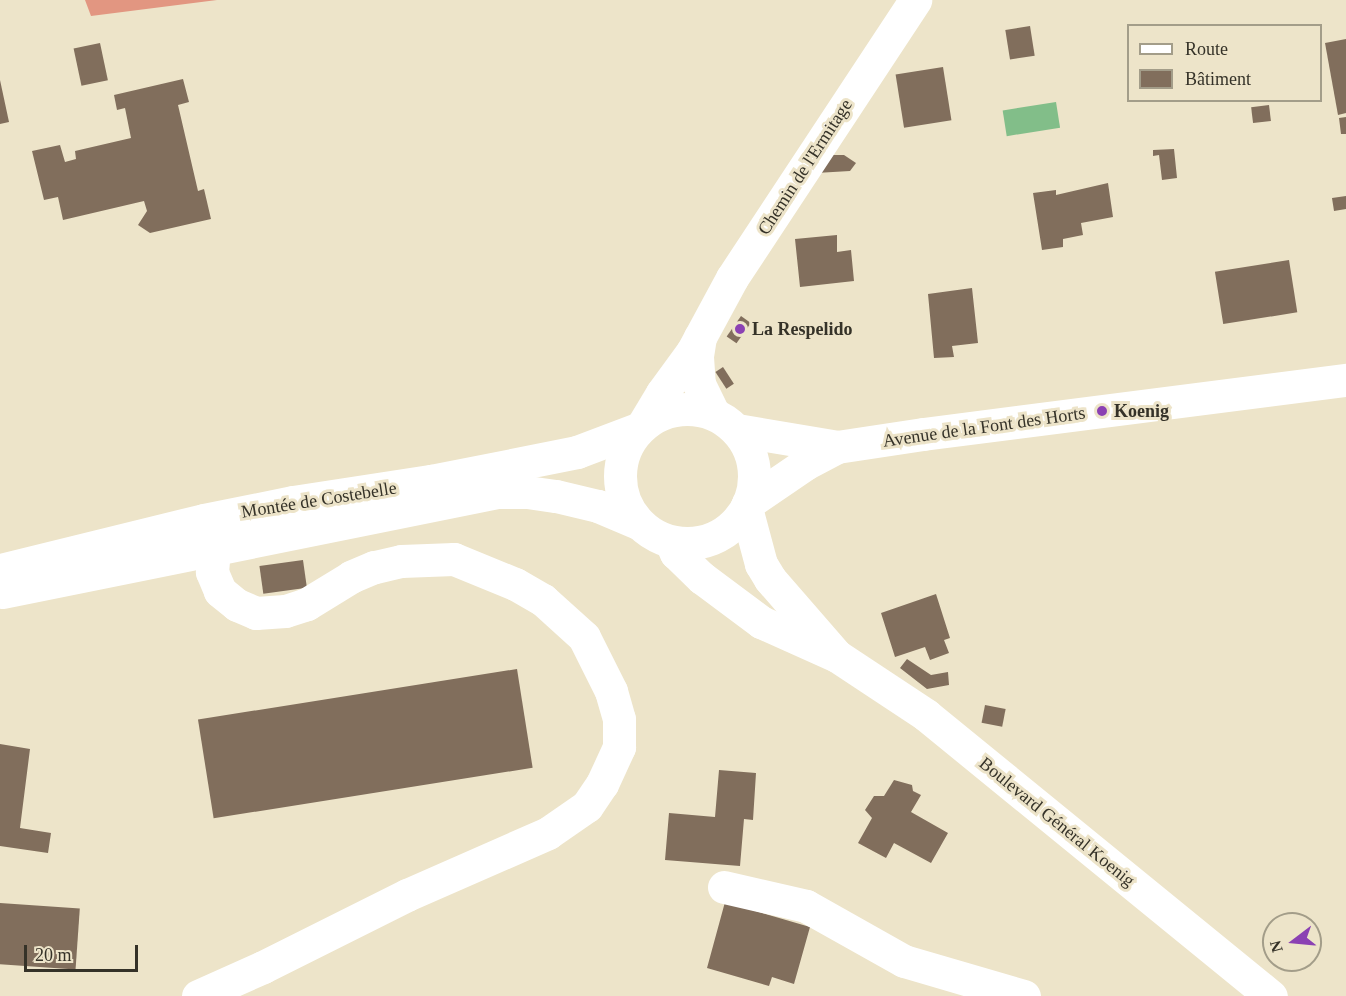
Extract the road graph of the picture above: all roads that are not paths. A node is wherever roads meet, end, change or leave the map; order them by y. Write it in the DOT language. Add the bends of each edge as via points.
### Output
graph roads {
  1 [pos="915,0"];
  2 [pos="700,337"];
  3 [pos="1346,380"];
  4 [pos="725,422"];
  5 [pos="641,426"];
  6 [pos="837,447"];
  7 [pos="349,495"];
  8 [pos="747,506"];
  9 [pos="638,523"];
  10 [pos="671,542"];
  11 [pos="214,550"];
  12 [pos="0,570"];
  13 [pos="0,592"];
  14 [pos="837,656"];
  15 [pos="724,887"];
  16 [pos="198,996"];
  17 [pos="1024,996"];
  18 [pos="1271,996"];
  1 -- 2 [label="street, Chemin de l'Ermitage" via="732,278"];
  2 -- 4 [label="street, Chemin de l'Ermitage" via="699,384"];
  2 -- 5 [label="street, Chemin de l'Ermitage"];
  3 -- 6 [label="street, Avenue de la Font des Horts"];
  4 -- 5 [label="street" via="684,408 656,415"];
  4 -- 6 [label="street, Avenue de la Font des Horts"];
  4 -- 8 [label="street" via="746,443 753,465 753,488"];
  5 -- 7 [label="street, Montée de Costebelle" via="577,452"];
  5 -- 9 [label="street" via="627,442 619,476 621,493"];
  6 -- 8 [label="street, Avenue de la Font des Horts" via="805,464"];
  7 -- 11 [label="street" via="321,508 240,526 230,531"];
  7 -- 12 [label="street, Montée de Costebelle" via="204,520"];
  8 -- 10 [label="street" via="738,521 714,538 685,544"];
  8 -- 14 [label="street, Boulevard Général Koenig" via="761,564 770,579"];
  9 -- 10 [label="street"];
  9 -- 11 [label="street, Montée de Costebelle" via="598,506 556,496 497,492"];
  10 -- 14 [label="street, Boulevard Général Koenig" via="676,554 696,572 761,622"];
  11 -- 13 [label="street, Montée de Costebelle"];
  11 -- 16 [label="street" via="212,572 220,591 237,605 256,613 308,604 351,577 401,561 454,559 515,584 543,600 584,637 611,691 619,719 619,747 587,806 558,827"];
  14 -- 18 [label="street, Boulevard Général Koenig" via="926,715"];
  15 -- 17 [label="street" via="806,906 904,961"];
}
